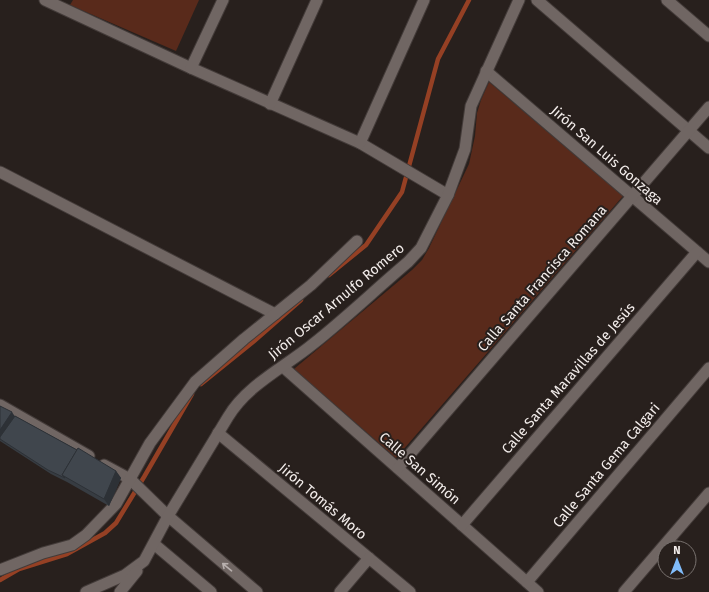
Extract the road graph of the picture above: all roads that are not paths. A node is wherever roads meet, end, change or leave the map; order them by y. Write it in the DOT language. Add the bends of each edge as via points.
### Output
graph roads {
  1 [pos="45,0"];
  2 [pos="223,0"];
  3 [pos="317,0"];
  4 [pos="424,0"];
  5 [pos="519,0"];
  6 [pos="537,0"];
  7 [pos="667,0"];
  8 [pos="60,3"];
  9 [pos="709,36"];
  10 [pos="191,68"];
  11 [pos="486,71"];
  12 [pos="270,104"];
  13 [pos="709,107"];
  14 [pos="689,131"];
  15 [pos="360,143"];
  16 [pos="709,148"];
  17 [pos="0,172"];
  18 [pos="448,195"];
  19 [pos="632,197"];
  20 [pos="357,241"];
  21 [pos="697,252"];
  22 [pos="709,262"];
  23 [pos="275,314"];
  24 [pos="283,367"];
  25 [pos="709,368"];
  26 [pos="0,405"];
  27 [pos="218,433"];
  28 [pos="398,468"];
  29 [pos="130,479"];
  30 [pos="709,493"];
  31 [pos="168,516"];
  32 [pos="462,525"];
  33 [pos="154,544"];
  34 [pos="369,558"];
  35 [pos="144,561"];
  36 [pos="0,570"];
  37 [pos="527,582"];
  38 [pos="86,592"];
  39 [pos="120,592"];
  40 [pos="211,592"];
  41 [pos="257,592"];
  42 [pos="340,592"];
  43 [pos="410,592"];
  44 [pos="538,592"];
  45 [pos="624,592"];
  1 -- 8 [label="street"];
  2 -- 10 [label="street"];
  3 -- 12 [label="street"];
  4 -- 15 [label="street"];
  5 -- 11 [label="street, Jirón Oscar Arnulfo Romero"];
  6 -- 14 [label="street"];
  7 -- 9 [label="street"];
  8 -- 10 [label="street"];
  10 -- 12 [label="street"];
  11 -- 18 [label="street, Jirón Oscar Arnulfo Romero" via="471,106 465,149"];
  11 -- 19 [label="street, Jirón San Luis Gonzaga"];
  12 -- 15 [label="street"];
  13 -- 14 [label="street, Calla Santa Francisca Romana"];
  14 -- 16 [label="street"];
  14 -- 19 [label="street, Calla Santa Francisca Romana"];
  15 -- 18 [label="street"];
  17 -- 23 [label="street"];
  18 -- 24 [label="street, Jirón Oscar Arnulfo Romero" via="421,248 408,262"];
  19 -- 21 [label="street, Jirón San Luis Gonzaga"];
  19 -- 28 [label="street, Calla Santa Francisca Romana"];
  20 -- 23 [label="street" via="311,285"];
  21 -- 22 [label="street, Jirón San Luis Gonzaga"];
  21 -- 32 [label="street, Calle Santa Maravillas de Jesús"];
  23 -- 29 [label="street" via="195,382 150,443"];
  24 -- 27 [label="street, Jirón Oscar Arnulfo Romero" via="238,403"];
  24 -- 28 [label="street, Calle San Simón"];
  25 -- 37 [label="street, Calle Santa Gema Calgari"];
  26 -- 29 [label="street"];
  27 -- 31 [label="street, Jirón Oscar Arnulfo Romero"];
  27 -- 34 [label="street, Jirón Tomás Moro"];
  28 -- 32 [label="street, Calle San Simón"];
  29 -- 31 [label="street"];
  29 -- 36 [label="street" via="116,504 86,535 72,545"];
  30 -- 45 [label="street"];
  31 -- 33 [label="street, Jirón Oscar Arnulfo Romero"];
  41 -- 31 [label="street, one-way"];
  32 -- 37 [label="street, Calle San Simón"];
  33 -- 35 [label="street, Jirón Oscar Arnulfo Romero"];
  33 -- 40 [label="street"];
  34 -- 42 [label="street"];
  34 -- 43 [label="street, Jirón Tomás Moro"];
  35 -- 38 [label="street, Jirón Oscar Arnulfo Romero" via="125,575"];
  35 -- 39 [label="street"];
  37 -- 44 [label="street, Calle San Simón"];
}
